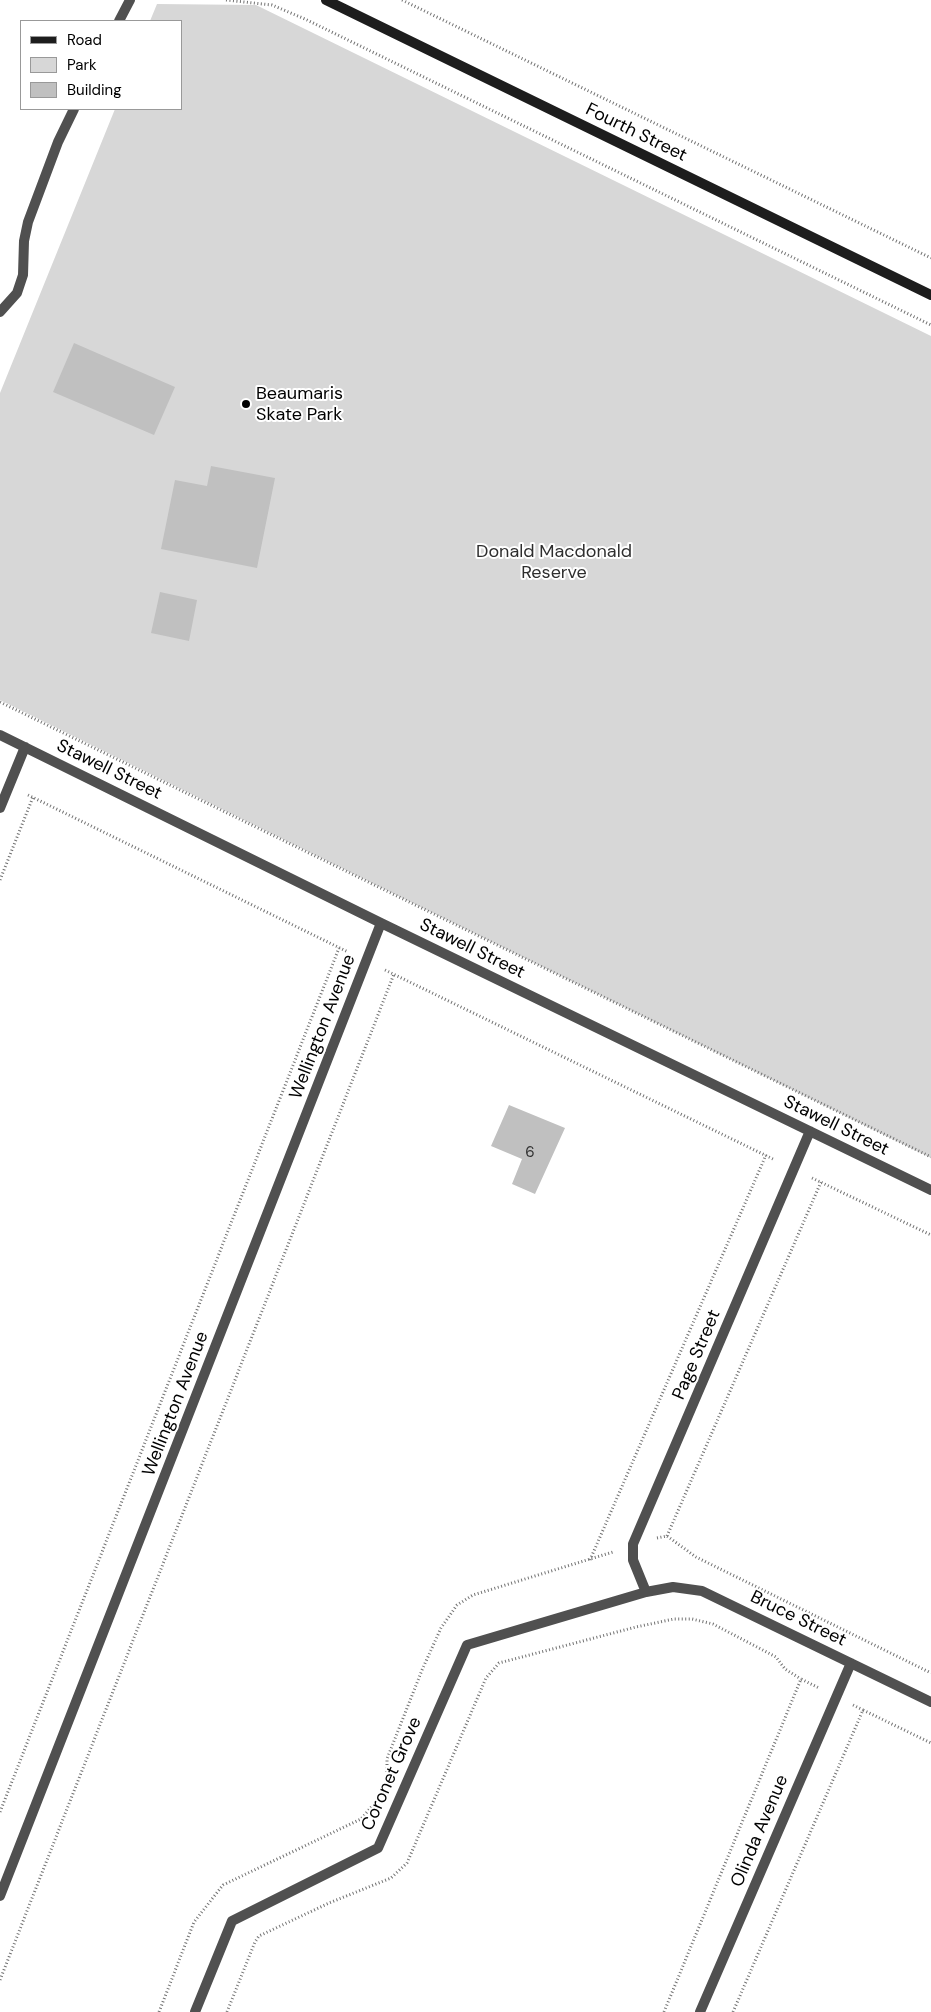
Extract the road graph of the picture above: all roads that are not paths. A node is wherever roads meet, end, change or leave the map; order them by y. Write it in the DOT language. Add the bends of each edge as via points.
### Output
graph roads {
  1 [pos="130,0"];
  2 [pos="326,0"];
  3 [pos="120,20"];
  4 [pos="74,110"];
  5 [pos="931,295"];
  6 [pos="0,312"];
  7 [pos="0,735"];
  8 [pos="25,747"];
  9 [pos="0,808"];
  10 [pos="381,924"];
  11 [pos="810,1131"];
  12 [pos="931,1190"];
  13 [pos="646,1592"];
  14 [pos="851,1663"];
  15 [pos="931,1702"];
  16 [pos="0,1896"];
  17 [pos="195,2012"];
  18 [pos="700,2012"];
  1 -- 3 [label="street"];
  2 -- 5 [label="street, Fourth Street"];
  4 -- 6 [label="street" via="28,222 17,294"];
  7 -- 8 [label="street, Stawell Street"];
  8 -- 9 [label="street"];
  8 -- 10 [label="street, Stawell Street"];
  10 -- 11 [label="street, Stawell Street"];
  10 -- 16 [label="street, Wellington Avenue"];
  11 -- 12 [label="street, Stawell Street"];
  11 -- 13 [label="street, Page Street" via="633,1544 633,1560"];
  13 -- 14 [label="street, Bruce Street" via="673,1587 702,1591"];
  13 -- 17 [label="street, Coronet Grove" via="467,1645 378,1848 232,1921"];
  14 -- 15 [label="street, Bruce Street"];
  14 -- 18 [label="street, Olinda Avenue"];
}
